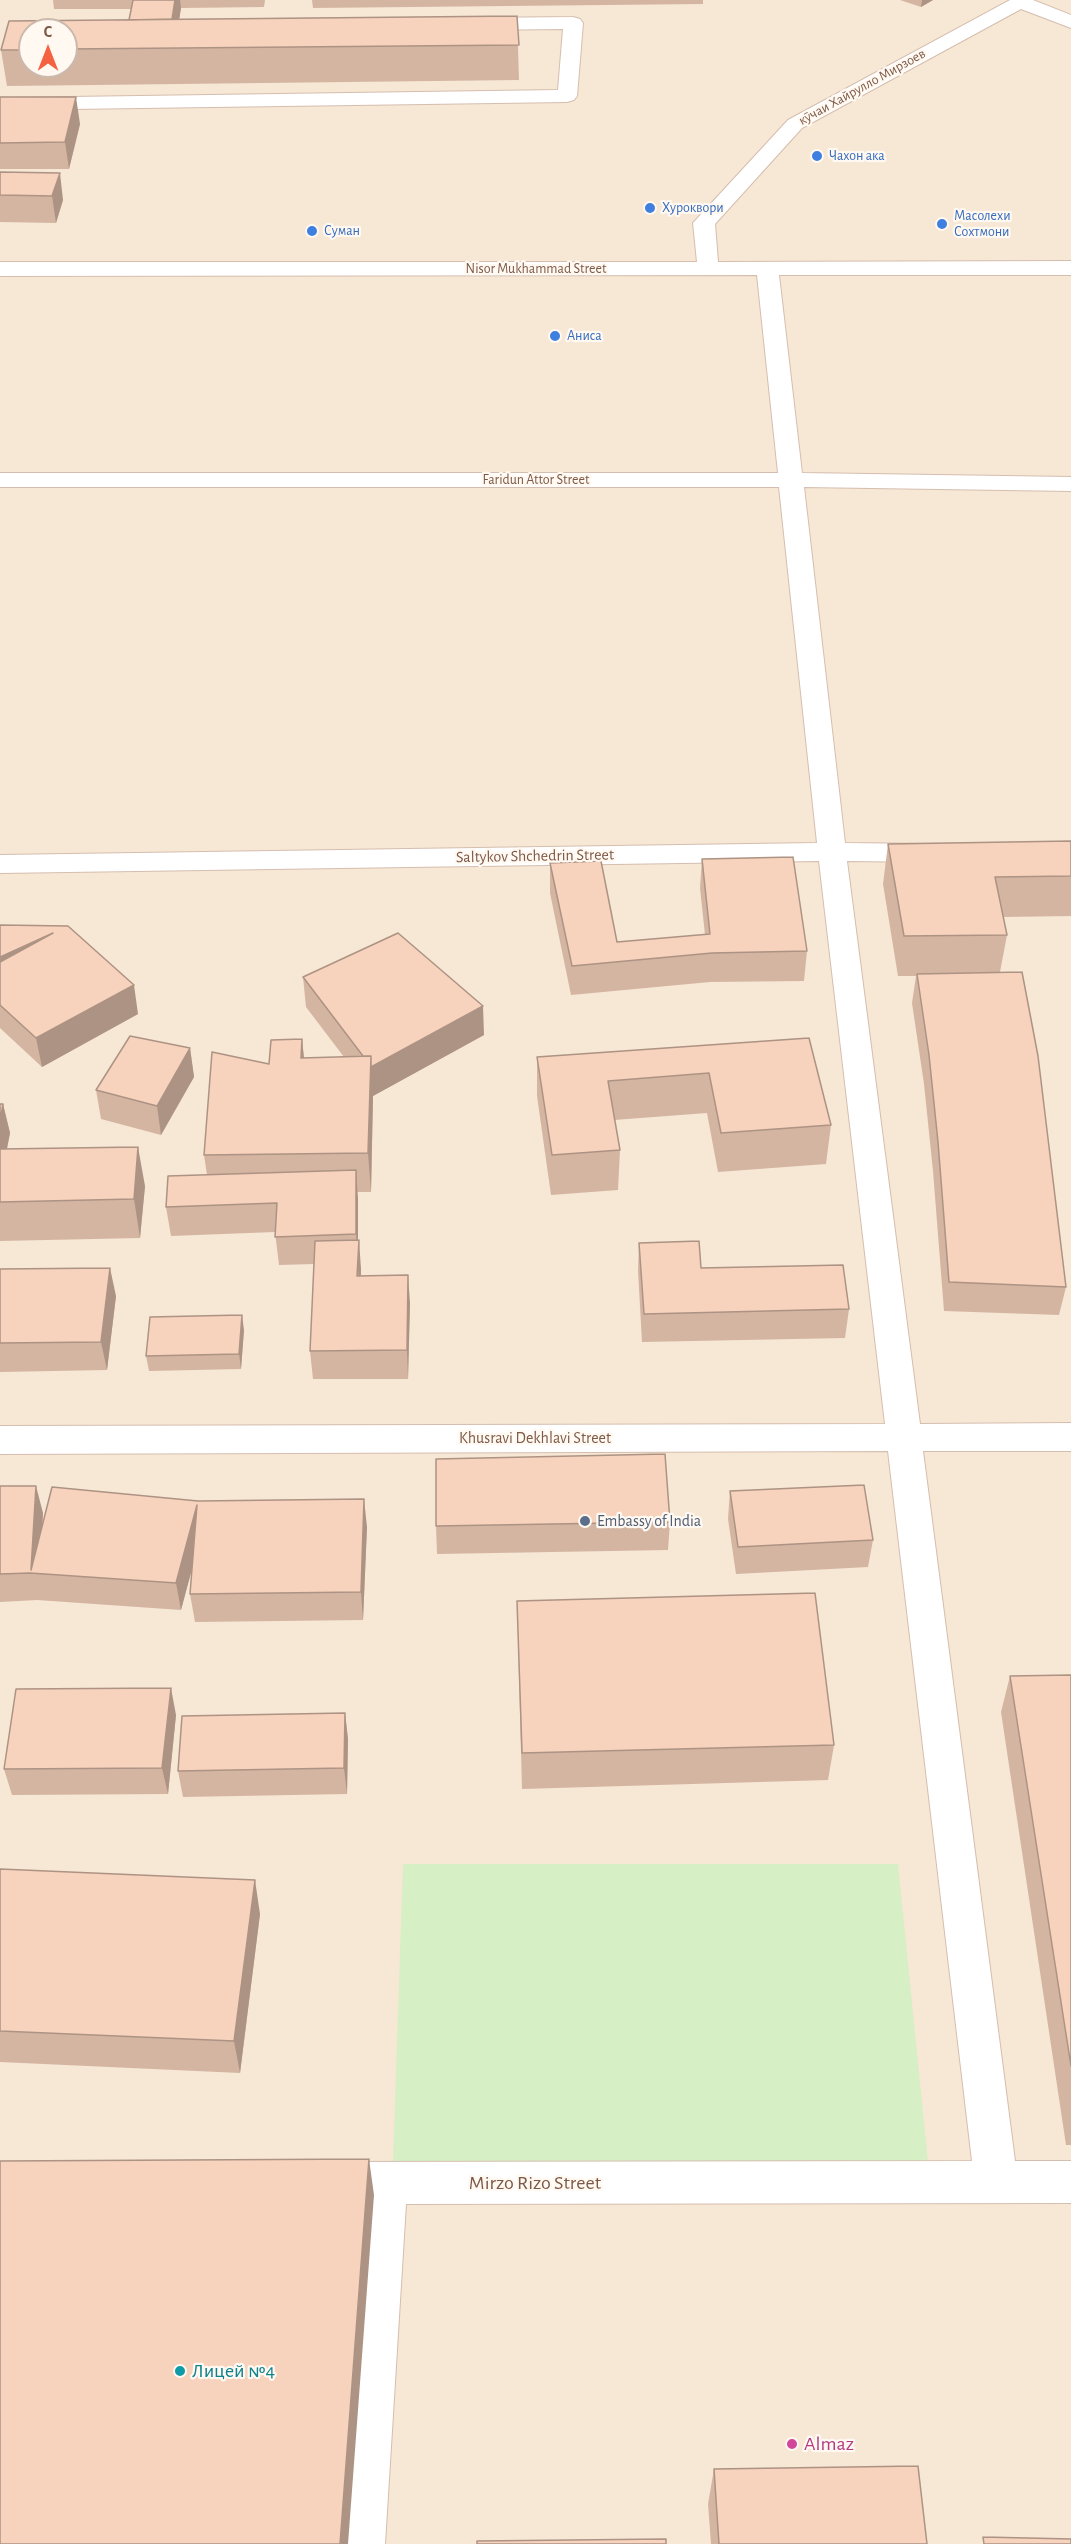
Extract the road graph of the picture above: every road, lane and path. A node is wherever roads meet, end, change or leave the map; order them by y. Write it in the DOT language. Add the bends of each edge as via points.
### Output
graph roads {
  1 [pos="1022,1"];
  2 [pos="1071,22"];
  3 [pos="455,24"];
  4 [pos="0,104"];
  5 [pos="708,268"];
  6 [pos="767,268"];
  7 [pos="1071,268"];
  8 [pos="0,269"];
  9 [pos="0,480"];
  10 [pos="789,480"];
  11 [pos="1071,484"];
  12 [pos="832,852"];
  13 [pos="951,853"];
  14 [pos="0,864"];
  15 [pos="905,1437"];
  16 [pos="1071,1437"];
  17 [pos="0,1440"];
  18 [pos="1071,2182"];
  19 [pos="292,2183"];
  20 [pos="386,2183"];
  21 [pos="996,2183"];
  22 [pos="361,2544"];
  1 -- 2 [label="street"];
  1 -- 5 [label="street, кӯчаи Хайрулло Мирзоев" via="795,124 704,223"];
  3 -- 4 [label="street" via="573,23 567,96"];
  5 -- 6 [label="street, Nisor Mukhammad Street"];
  5 -- 8 [label="street, Nisor Mukhammad Street"];
  6 -- 7 [label="street, Nisor Mukhammad Street"];
  6 -- 10 [label="street"];
  9 -- 10 [label="street, Faridun Attor Street"];
  10 -- 11 [label="street, Faridun Attor Street"];
  10 -- 12 [label="street"];
  12 -- 13 [label="street, Saltykov Shchedrin Street"];
  12 -- 14 [label="street, Saltykov Shchedrin Street"];
  12 -- 15 [label="street"];
  15 -- 16 [label="street, Khusravi Dekhlavi Street"];
  15 -- 17 [label="street, Khusravi Dekhlavi Street"];
  15 -- 21 [label="street"];
  18 -- 21 [label="street, Mirzo Rizo Street"];
  19 -- 20 [label="street, Mirzo Rizo Street"];
  20 -- 21 [label="street, Mirzo Rizo Street"];
  20 -- 22 [label="street"];
}
